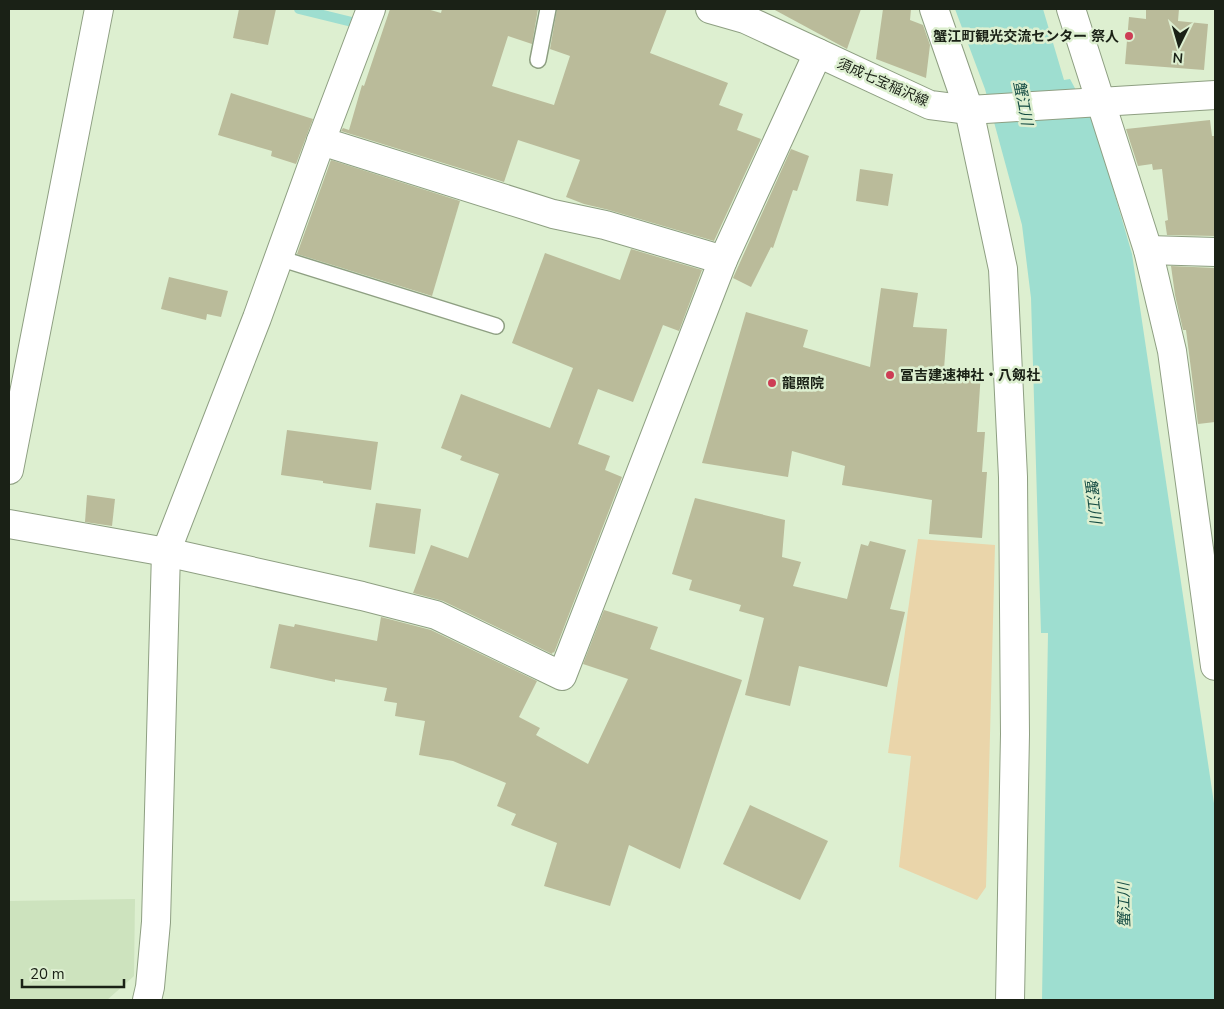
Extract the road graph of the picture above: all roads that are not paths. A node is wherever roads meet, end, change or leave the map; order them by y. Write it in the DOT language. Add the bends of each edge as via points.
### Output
graph roads {
  1 [pos="99,9"];
  2 [pos="371,9"];
  3 [pos="548,9"];
  4 [pos="710,9"];
  5 [pos="934,9"];
  6 [pos="1071,9"];
  7 [pos="746,14"];
  8 [pos="818,53"];
  9 [pos="538,60"];
  10 [pos="1215,94"];
  11 [pos="1100,101"];
  12 [pos="973,110"];
  13 [pos="321,141"];
  14 [pos="1148,250"];
  15 [pos="1215,252"];
  16 [pos="279,258"];
  17 [pos="723,260"];
  18 [pos="496,326"];
  19 [pos="9,470"];
  20 [pos="9,524"];
  21 [pos="166,552"];
  22 [pos="1215,666"];
  23 [pos="147,1000"];
  24 [pos="1010,1000"];
  1 -- 19 [label="street"];
  2 -- 13 [label="street"];
  3 -- 9 [label="lane"];
  4 -- 7 [label="street, 須成七宝稲沢線"];
  5 -- 12 [label="street"];
  6 -- 11 [label="street"];
  7 -- 8 [label="street, 須成七宝稲沢線"];
  8 -- 12 [label="street, 須成七宝稲沢線" via="930,105"];
  8 -- 17 [label="street"];
  10 -- 11 [label="street, 須成七宝稲沢線"];
  11 -- 12 [label="street, 須成七宝稲沢線"];
  11 -- 14 [label="street"];
  12 -- 24 [label="street" via="1003,269 1013,477 1015,734"];
  13 -- 16 [label="street"];
  13 -- 17 [label="street" via="553,214 605,225"];
  14 -- 15 [label="street"];
  14 -- 22 [label="street" via="1172,351"];
  16 -- 18 [label="lane"];
  16 -- 21 [label="street"];
  17 -- 21 [label="street" via="562,676 436,615"];
  20 -- 21 [label="street"];
  21 -- 23 [label="street" via="156,922"];
}
